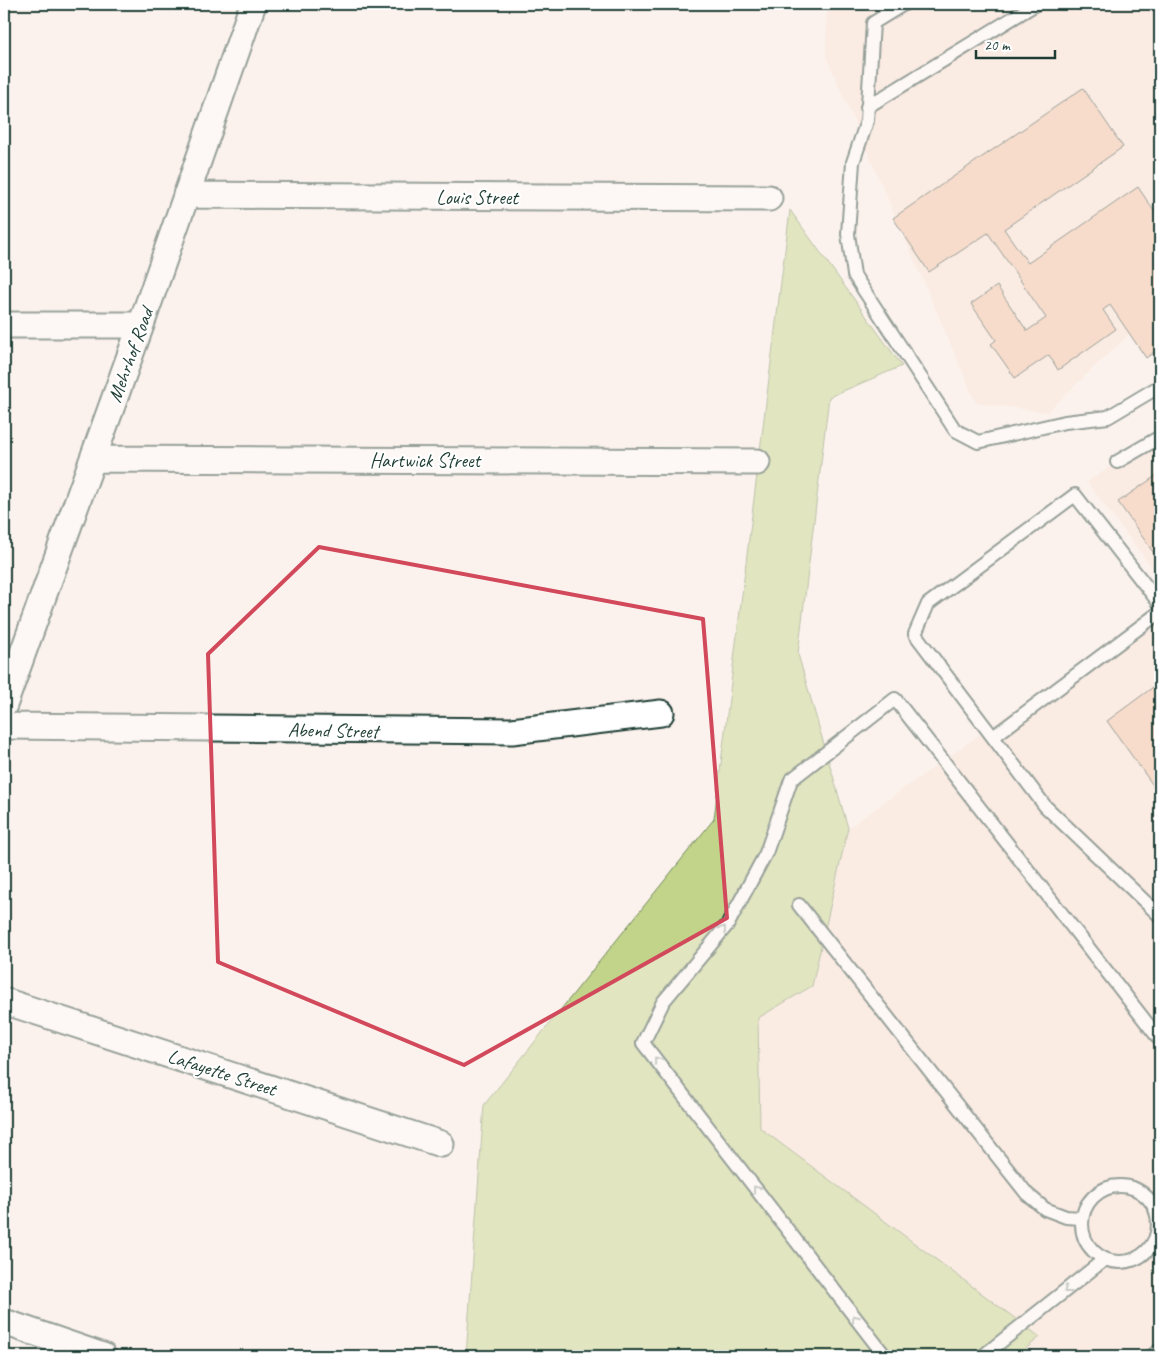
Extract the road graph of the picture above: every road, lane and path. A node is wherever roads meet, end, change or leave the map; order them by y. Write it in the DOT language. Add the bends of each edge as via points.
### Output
graph roads {
  1 [pos="253,4"];
  2 [pos="904,4"];
  3 [pos="1036,4"];
  4 [pos="868,107"];
  5 [pos="186,195"];
  6 [pos="769,198"];
  7 [pos="4,325"];
  8 [pos="141,325"];
  9 [pos="1160,386"];
  10 [pos="1160,437"];
  11 [pos="93,459"];
  12 [pos="757,462"];
  13 [pos="1117,462"];
  14 [pos="1160,604"];
  15 [pos="1160,612"];
  16 [pos="4,705"];
  17 [pos="661,714"];
  18 [pos="4,726"];
  19 [pos="993,738"];
  20 [pos="799,905"];
  21 [pos="1159,914"];
  22 [pos="4,1001"];
  23 [pos="1160,1040"];
  24 [pos="441,1144"];
  25 [pos="1158,1209"];
  26 [pos="1081,1218"];
  27 [pos="1106,1260"];
  28 [pos="4,1322"];
  29 [pos="1160,1350"];
  30 [pos="103,1356"];
  31 [pos="885,1356"];
  32 [pos="983,1356"];
  33 [pos="1152,1356"];
  1 -- 5 [label="street, Mehrhof Road"];
  2 -- 4 [label="lane" via="873,23"];
  3 -- 4 [label="lane"];
  4 -- 9 [label="lane" via="853,162 848,234 854,275 955,430 978,442 1065,422 1108,417"];
  5 -- 6 [label="street, Louis Street"];
  5 -- 8 [label="street, Mehrhof Road"];
  7 -- 8 [label="street"];
  8 -- 11 [label="street, Mehrhof Road"];
  10 -- 13 [label="lane"];
  11 -- 12 [label="street, Hartwick Street"];
  11 -- 16 [label="street, Mehrhof Road"];
  14 -- 19 [label="lane" via="1075,495 928,604 915,634"];
  15 -- 19 [label="lane"];
  17 -- 18 [label="street, Abend Street" via="512,731"];
  19 -- 21 [label="lane" via="1045,806"];
  20 -- 26 [label="lane" via="1027,1194 1045,1210"];
  22 -- 24 [label="street, Lafayette Street"];
  31 -- 23 [label="lane, one-way" via="643,1043 663,1002 728,924 766,853 791,780 895,699"];
  25 -- 26 [label="lane" via="1140,1191 1115,1185 1093,1196"];
  25 -- 27 [label="lane" via="1157,1235 1142,1256 1130,1261"];
  26 -- 27 [label="lane" via="1086,1243"];
  27 -- 32 [label="lane, one-way"];
  28 -- 30 [label="street"];
  29 -- 33 [label="lane"];
}
